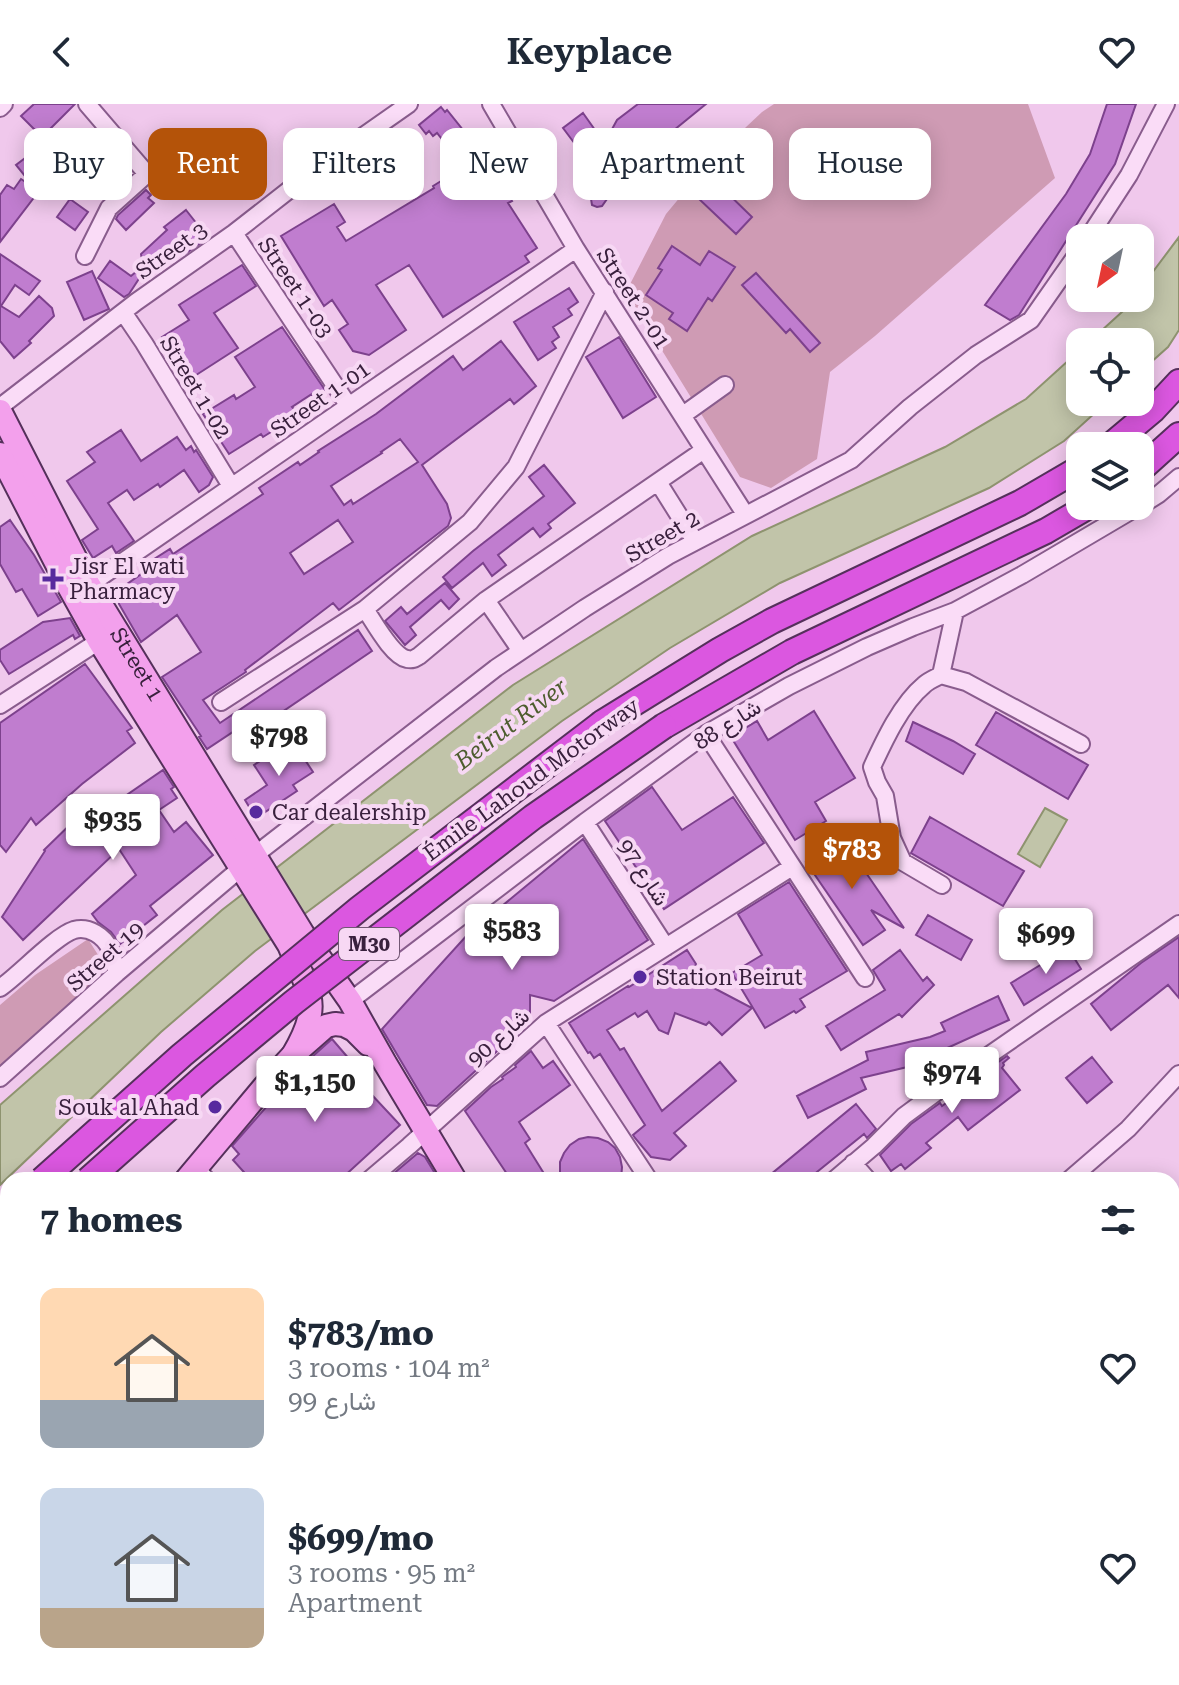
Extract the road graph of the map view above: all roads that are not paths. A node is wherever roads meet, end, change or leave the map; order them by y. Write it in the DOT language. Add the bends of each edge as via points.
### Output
graph roads {
  1 [pos="87,104"];
  2 [pos="409,104"];
  3 [pos="491,104"];
  4 [pos="1166,104"];
  5 [pos="1097,224"];
  6 [pos="234,233"];
  7 [pos="576,249"];
  8 [pos="85,256"];
  9 [pos="1066,270"];
  10 [pos="605,292"];
  11 [pos="123,312"];
  12 [pos="1179,382"];
  13 [pos="725,385"];
  14 [pos="348,405"];
  15 [pos="0,409"];
  16 [pos="683,415"];
  17 [pos="1127,432"];
  18 [pos="1179,435"];
  19 [pos="704,450"];
  20 [pos="0,454"];
  21 [pos="1154,457"];
  22 [pos="1066,476"];
  23 [pos="1179,477"];
  24 [pos="658,482"];
  25 [pos="231,486"];
  26 [pos="1154,497"];
  27 [pos="745,514"];
  28 [pos="1066,519"];
  29 [pos="1116,520"];
  30 [pos="695,541"];
  31 [pos="89,585"];
  32 [pos="486,600"];
  33 [pos="365,609"];
  34 [pos="955,611"];
  35 [pos="99,641"];
  36 [pos="521,651"];
  37 [pos="941,675"];
  38 [pos="221,702"];
  39 [pos="0,705"];
  40 [pos="706,734"];
  41 [pos="1081,744"];
  42 [pos="585,822"];
  43 [pos="792,867"];
  44 [pos="252,868"];
  45 [pos="942,885"];
  46 [pos="1179,924"];
  47 [pos="296,940"];
  48 [pos="666,947"];
  49 [pos="117,973"];
  50 [pos="865,978"];
  51 [pos="0,988"];
  52 [pos="350,1001"];
  53 [pos="546,1023"];
  54 [pos="293,1055"];
  55 [pos="385,1063"];
  56 [pos="1179,1074"];
  57 [pos="0,1078"];
  58 [pos="425,1131"];
  59 [pos="853,1163"];
  60 [pos="51,1172"];
  61 [pos="97,1172"];
  62 [pos="199,1172"];
  63 [pos="378,1172"];
  64 [pos="450,1172"];
  65 [pos="644,1172"];
  66 [pos="843,1172"];
  67 [pos="861,1172"];
  68 [pos="1078,1172"];
  1 -- 8 [label="street" via="147,174 109,208"];
  2 -- 6 [label="street, Street 3"];
  3 -- 7 [label="street, Street 2-01"];
  4 -- 5 [label="street"];
  6 -- 11 [label="street, Street 3"];
  6 -- 14 [label="street, Street 1-03"];
  7 -- 10 [label="street, Street 2-01"];
  7 -- 14 [label="street, Street 1-01"];
  9 -- 27 [label="street, Street 2" via="1031,320 976,355 851,460"];
  10 -- 16 [label="street, Street 2-01"];
  10 -- 33 [label="street" via="516,467 470,522"];
  11 -- 15 [label="street, Street 3"];
  11 -- 25 [label="street, Street 1-02"];
  12 -- 17 [label="highway"];
  13 -- 16 [label="street"];
  14 -- 25 [label="street, Street 1-01"];
  15 -- 31 [label="main road, Street 1"];
  16 -- 19 [label="street, Street 2-01"];
  18 -- 21 [label="highway"];
  19 -- 24 [label="street"];
  19 -- 27 [label="street, Street 2-01"];
  20 -- 35 [label="main road, Street 1"];
  22 -- 60 [label="highway, Émile Lahoud Motorway / M30, bridge" via="772,621 602,723 360,908"];
  23 -- 26 [label="street, شارع 88"];
  24 -- 30 [label="street"];
  24 -- 32 [label="street"];
  25 -- 31 [label="street, Street 1-01"];
  27 -- 30 [label="street, Street 2"];
  28 -- 61 [label="highway, Émile Lahoud Motorway / M30, bridge" via="792,652 664,726 533,817 306,993"];
  29 -- 34 [label="street, شارع 88"];
  30 -- 36 [label="street, Street 2"];
  31 -- 44 [label="main road, Street 1"];
  32 -- 33 [label="street" via="411,660 394,652"];
  32 -- 36 [label="street"];
  33 -- 38 [label="street"];
  34 -- 37 [label="street"];
  34 -- 40 [label="street, شارع 88" via="854,653"];
  35 -- 39 [label="street"];
  35 -- 44 [label="main road, Street 1"];
  36 -- 44 [label="street, Street 2"];
  37 -- 41 [label="street" via="966,682"];
  37 -- 45 [label="street" via="909,702 872,767 903,862"];
  40 -- 42 [label="street, شارع 88"];
  40 -- 43 [label="street"];
  42 -- 48 [label="street, شارع 97"];
  42 -- 52 [label="street, شارع 88"];
  43 -- 48 [label="street, شارع 90"];
  43 -- 50 [label="street"];
  44 -- 47 [label="main road"];
  44 -- 49 [label="street, Street 19"];
  46 -- 59 [label="street" via="935,1093"];
  47 -- 52 [label="main road"];
  47 -- 54 [label="main road" via="312,1002 309,1023"];
  48 -- 53 [label="street, شارع 90"];
  49 -- 51 [label="street" via="102,937 75,930"];
  49 -- 57 [label="street, Street 19"];
  52 -- 55 [label="main road"];
  53 -- 58 [label="street, شارع 90"];
  53 -- 65 [label="street"];
  54 -- 55 [label="main road" via="335,1024 365,1040"];
  54 -- 62 [label="main road"];
  55 -- 58 [label="main road"];
  56 -- 68 [label="street"];
  58 -- 63 [label="street, شارع 90"];
  58 -- 64 [label="main road"];
  59 -- 66 [label="street"];
  59 -- 67 [label="street"];
}
